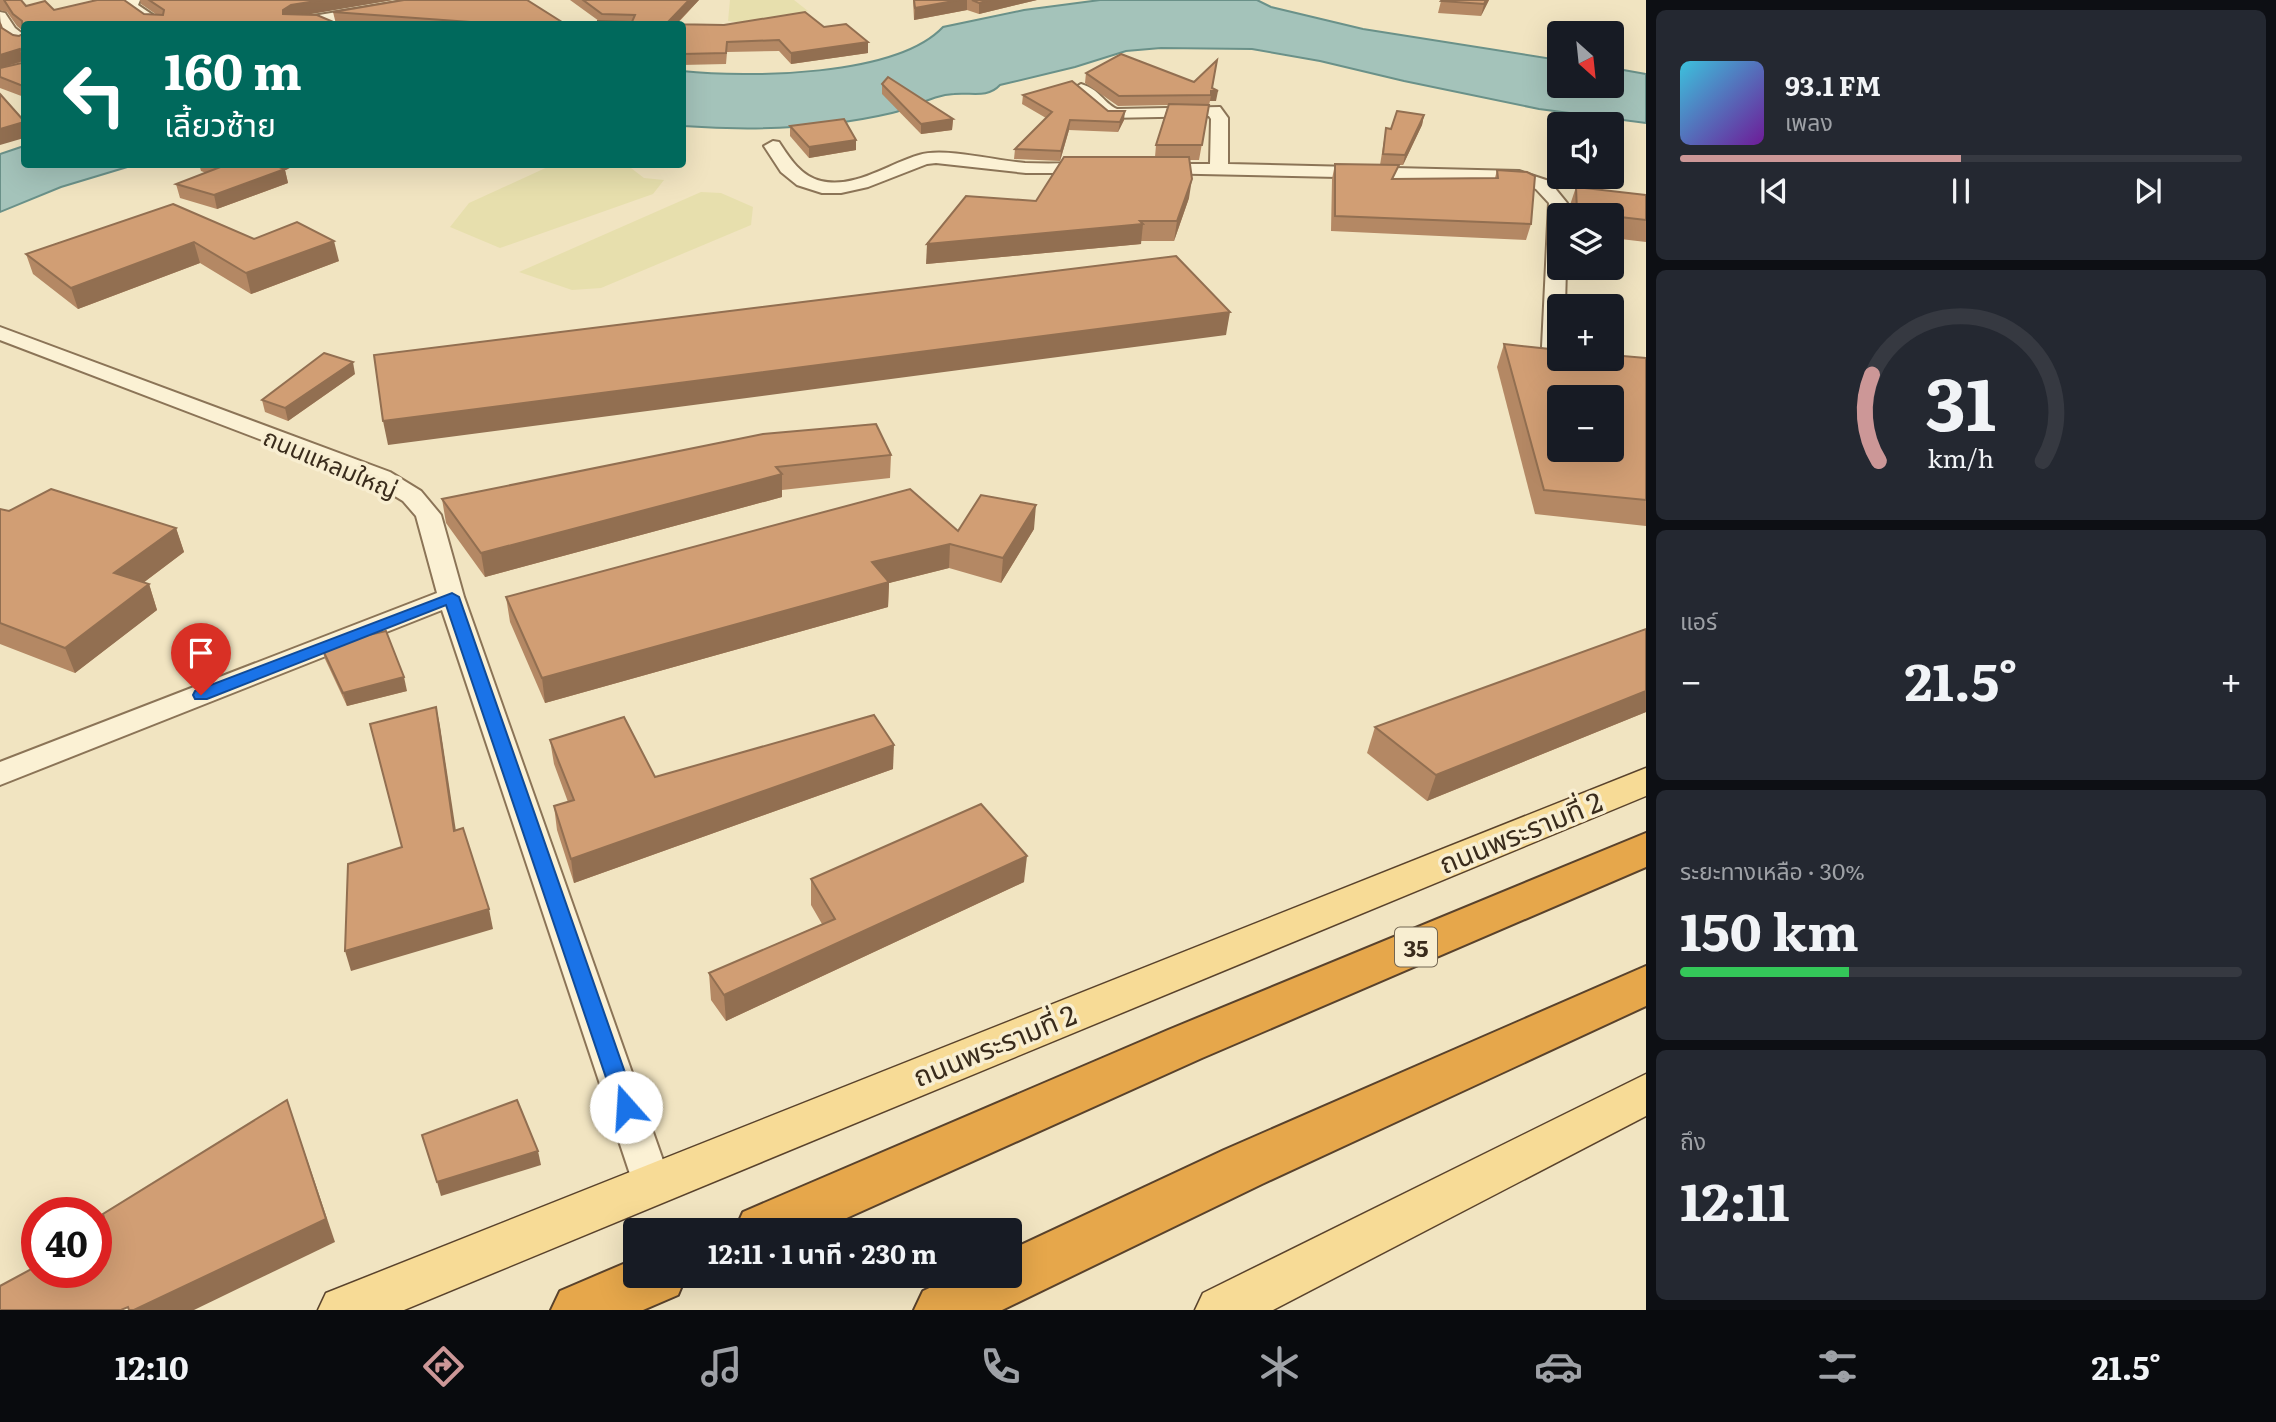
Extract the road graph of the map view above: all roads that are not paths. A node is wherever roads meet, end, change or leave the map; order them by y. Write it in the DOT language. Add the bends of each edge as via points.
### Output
graph roads {
  1 [pos="133,0"];
  2 [pos="435,0"];
  3 [pos="0,16"];
  4 [pos="153,21"];
  5 [pos="312,21"];
  6 [pos="21,39"];
  7 [pos="1082,89"];
  8 [pos="773,146"];
  9 [pos="1109,168"];
  10 [pos="1136,168"];
  11 [pos="1219,168"];
  12 [pos="1555,294"];
  13 [pos="0,334"];
  14 [pos="452,597"];
  15 [pos="0,774"];
  16 [pos="1646,781"];
  17 [pos="1646,849"];
  18 [pos="1646,985"];
  19 [pos="1646,1094"];
  20 [pos="652,1183"];
  21 [pos="788,1218"];
  22 [pos="630,1288"];
  23 [pos="344,1310"];
  24 [pos="580,1310"];
  25 [pos="943,1310"];
  26 [pos="1222,1310"];
  1 -- 4 [label="street" via="130,6"];
  2 -- 5 [label="street"];
  3 -- 6 [label="street"];
  7 -- 11 [label="street" via="1114,114 1214,111 1220,118"];
  8 -- 9 [label="street" via="781,163 798,176 812,186 831,190 851,187 923,159 1026,168"];
  10 -- 11 [label="street"];
  11 -- 12 [label="street" via="1519,176 1535,181 1552,191 1558,203"];
  13 -- 14 [label="street, ถนนแหลมใหญ่" via="381,477 412,496 428,515"];
  14 -- 15 [label="street"];
  14 -- 20 [label="street, ถนนแหลมใหญ่"];
  16 -- 20 [label="main road, ถนนพระรามที่ 2"];
  17 -- 21 [label="highway, 35"];
  18 -- 25 [label="highway" via="1243,1167"];
  19 -- 26 [label="main road"];
  20 -- 23 [label="main road, ถนนพระรามที่ 2"];
  22 -- 24 [label="highway"];
}
